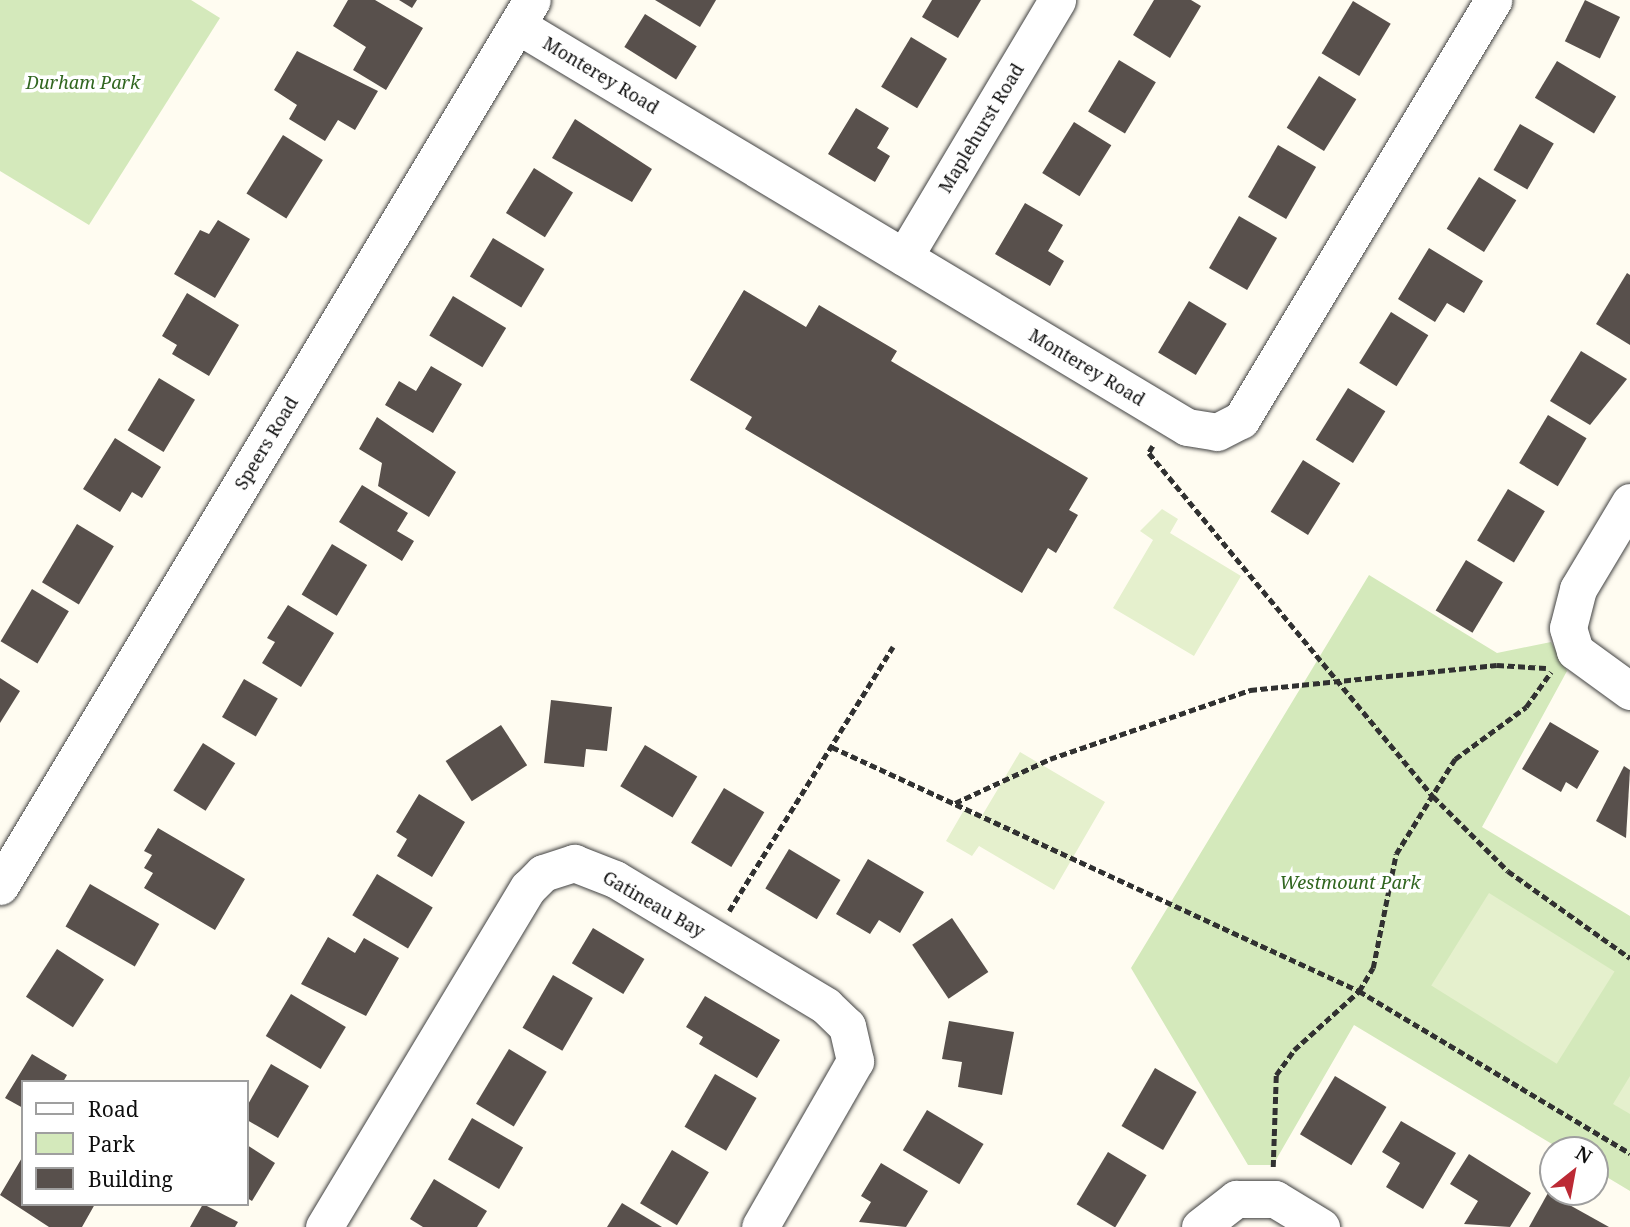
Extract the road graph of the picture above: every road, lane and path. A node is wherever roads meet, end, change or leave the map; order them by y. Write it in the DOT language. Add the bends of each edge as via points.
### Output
graph roads {
  1 [pos="1057,0"];
  2 [pos="1493,0"];
  3 [pos="525,13"];
  4 [pos="904,257"];
  5 [pos="1169,416"];
  6 [pos="1630,502"];
  7 [pos="893,647"];
  8 [pos="1564,660"];
  9 [pos="1339,681"];
  10 [pos="1630,691"];
  11 [pos="832,747"];
  12 [pos="1433,796"];
  13 [pos="955,803"];
  14 [pos="0,886"];
  15 [pos="713,937"];
  16 [pos="1630,958"];
  17 [pos="1359,991"];
  18 [pos="1630,1153"];
  19 [pos="1275,1199"];
  20 [pos="324,1227"];
  21 [pos="760,1227"];
  22 [pos="1200,1227"];
  23 [pos="1321,1227"];
  1 -- 4 [label="street, Maplehurst Road"];
  2 -- 5 [label="street, Monterey Road" via="1241,420 1217,432"];
  3 -- 4 [label="street, Monterey Road"];
  3 -- 14 [label="street, Speers Road"];
  4 -- 5 [label="street, Monterey Road"];
  5 -- 9 [label="path" via="1149,453"];
  6 -- 8 [label="street" via="1570,611"];
  7 -- 11 [label="path"];
  8 -- 9 [label="path"];
  8 -- 10 [label="street"];
  8 -- 12 [label="path" via="1526,707 1455,759"];
  9 -- 12 [label="path"];
  9 -- 13 [label="path" via="1250,690 1050,759"];
  11 -- 13 [label="path"];
  11 -- 15 [label="path"];
  12 -- 16 [label="path" via="1507,870"];
  12 -- 17 [label="path" via="1396,854 1373,968"];
  13 -- 17 [label="path"];
  15 -- 20 [label="street, Gatineau Bay" via="615,879 574,863 543,873"];
  15 -- 21 [label="street, Gatineau Bay" via="826,1006 847,1026 855,1061"];
  17 -- 18 [label="path"];
  17 -- 19 [label="path" via="1294,1050 1276,1075 1271,1124"];
  19 -- 22 [label="street" via="1236,1199"];
  19 -- 23 [label="street"];
}
